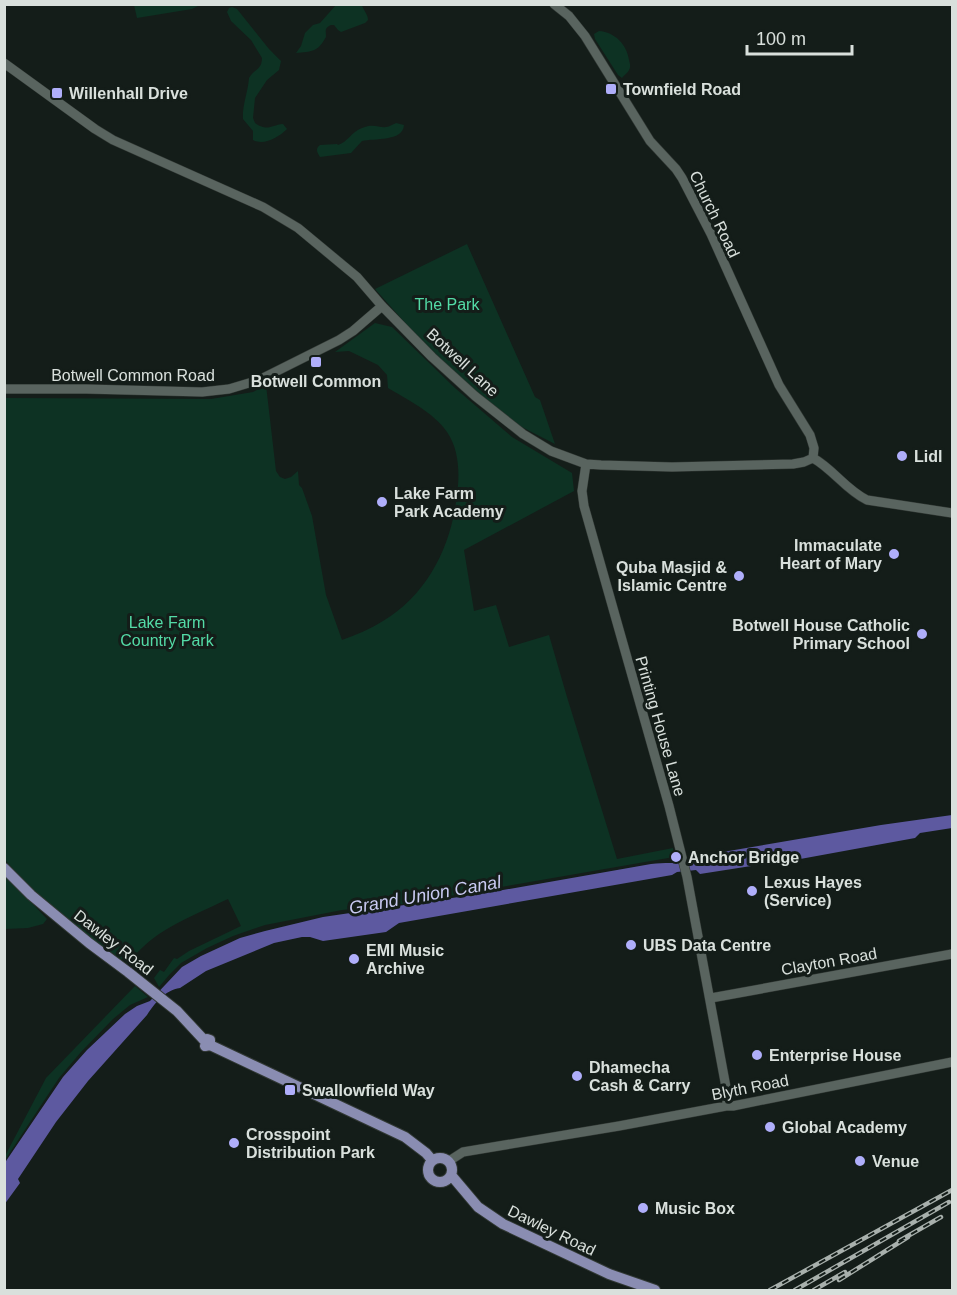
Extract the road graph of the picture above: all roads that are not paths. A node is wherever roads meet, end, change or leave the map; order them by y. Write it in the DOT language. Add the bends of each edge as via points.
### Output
graph roads {
  1 [pos="554,4"];
  2 [pos="4,63"];
  3 [pos="382,306"];
  4 [pos="4,389"];
  5 [pos="813,458"];
  6 [pos="586,464"];
  7 [pos="952,513"];
  8 [pos="4,868"];
  9 [pos="952,954"];
  10 [pos="711,998"];
  11 [pos="952,1062"];
  12 [pos="726,1106"];
  13 [pos="432,1161"];
  14 [pos="448,1161"];
  15 [pos="451,1175"];
  16 [pos="655,1290"];
  1 -- 5 [label="street, Church Road" via="585,36 650,141 682,178 774,375 810,435"];
  2 -- 3 [label="street, Botwell Lane" via="113,140 263,207 298,228 357,277"];
  3 -- 4 [label="street, Botwell Common Road" via="339,340 260,380 229,389"];
  3 -- 6 [label="street, Botwell Lane" via="513,427 551,451"];
  5 -- 6 [label="street, Botwell Lane" via="793,464"];
  5 -- 7 [label="street" via="867,500"];
  6 -- 10 [label="street, Printing House Lane" via="582,484 584,506 681,852"];
  8 -- 13 [label="main road, Dawley Road" via="30,895 177,1011 207,1042 405,1137"];
  9 -- 10 [label="street, Clayton Road"];
  10 -- 12 [label="street, Printing House Lane" via="728,1098"];
  11 -- 12 [label="street, Blyth Road"];
  12 -- 14 [label="street, Blyth Road" via="463,1152"];
  13 -- 14 [label="main road"];
  13 -- 15 [label="main road, Dawley Road" via="427,1172 432,1180 444,1182"];
  14 -- 15 [label="main road, Dawley Road" via="453,1170"];
  15 -- 16 [label="main road, Dawley Road" via="478,1207 503,1224 609,1274"];
}
